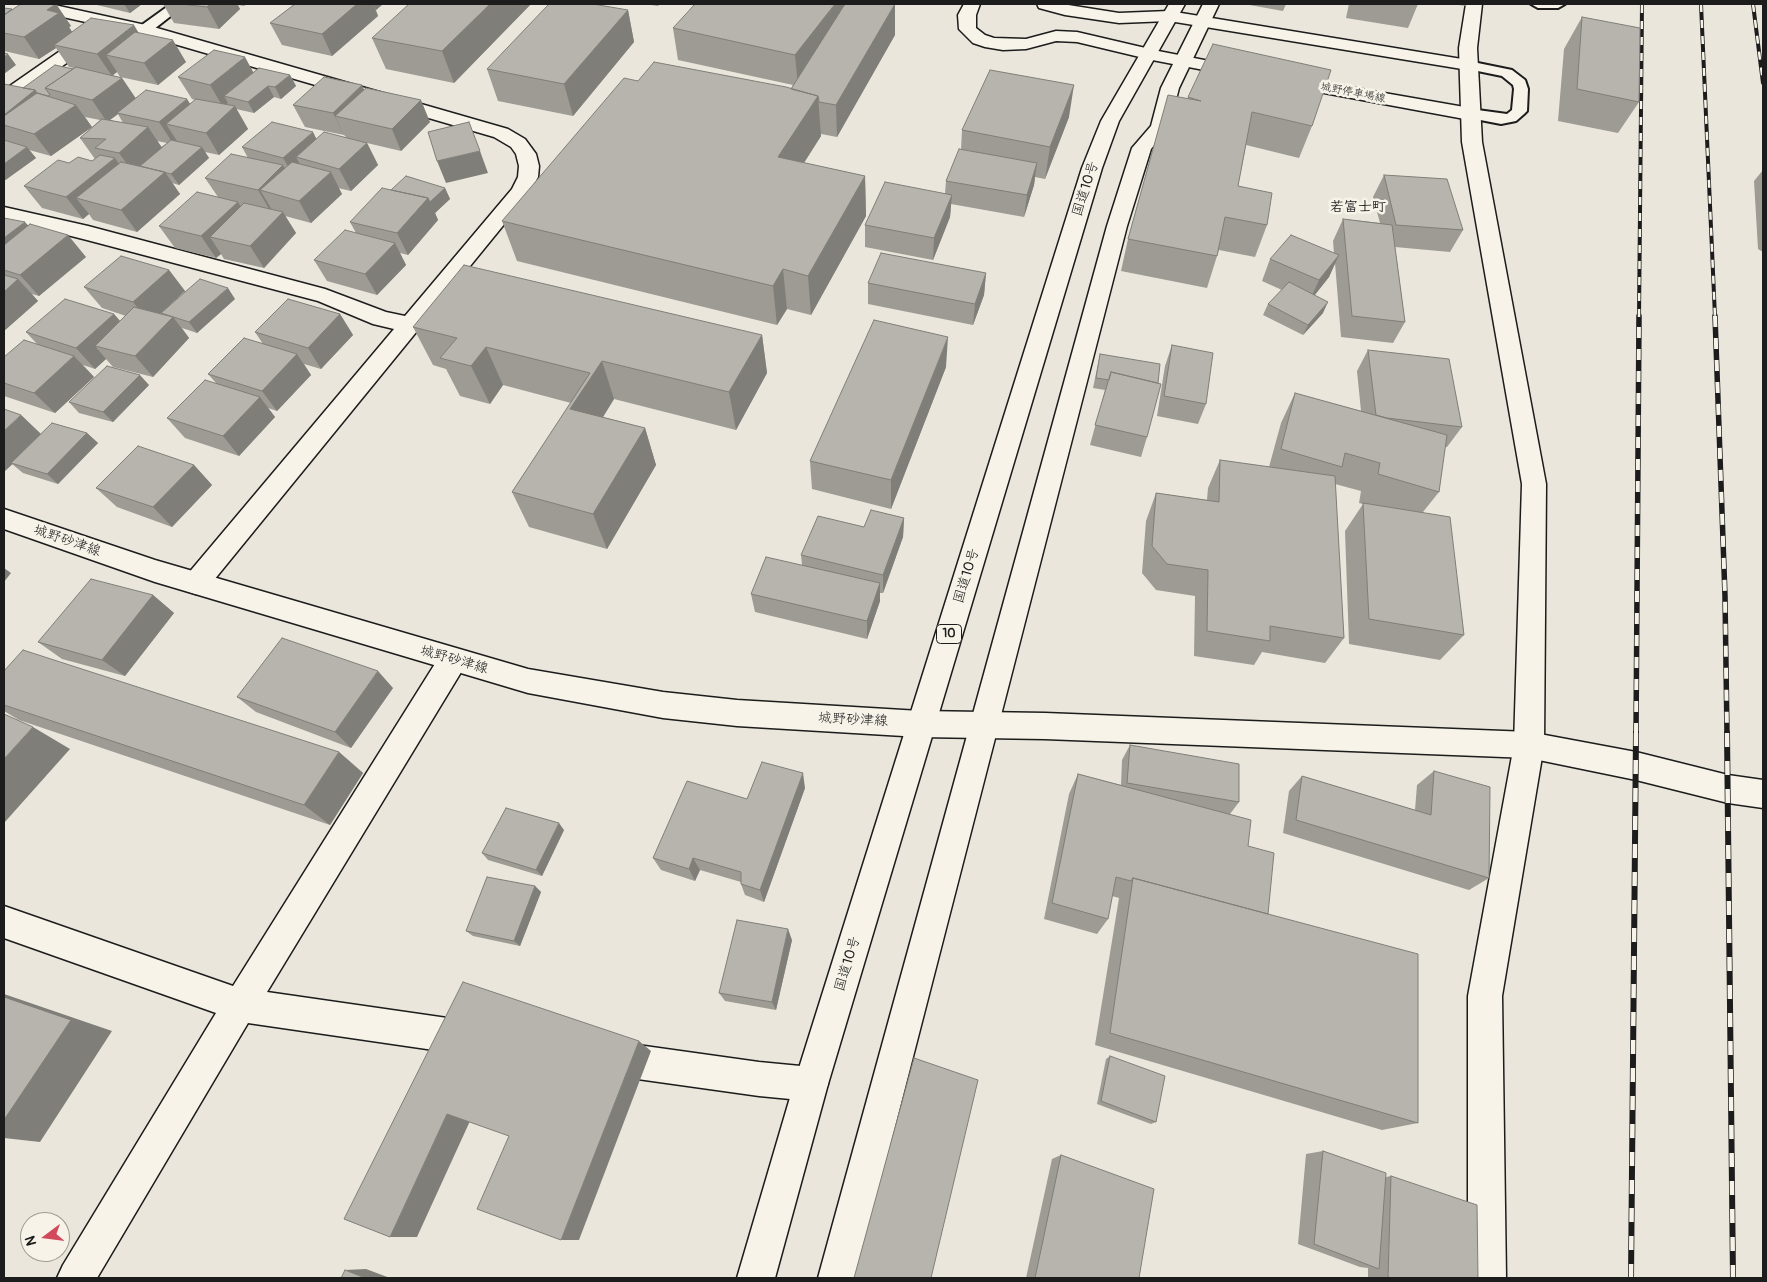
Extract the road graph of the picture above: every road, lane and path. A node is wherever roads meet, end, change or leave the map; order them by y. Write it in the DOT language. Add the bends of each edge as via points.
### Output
graph roads {
  1 [pos="28,4"];
  2 [pos="179,4"];
  3 [pos="972,4"];
  4 [pos="1045,4"];
  5 [pos="1474,4"];
  6 [pos="1538,4"];
  7 [pos="1558,4"];
  8 [pos="1173,10"];
  9 [pos="1207,12"];
  10 [pos="112,23"];
  11 [pos="144,30"];
  12 [pos="1148,54"];
  13 [pos="1184,61"];
  14 [pos="1468,65"];
  15 [pos="4,98"];
  16 [pos="1470,114"];
  17 [pos="4,213"];
  18 [pos="409,325"];
  19 [pos="4,519"];
  20 [pos="196,583"];
  21 [pos="453,660"];
  22 [pos="920,724"];
  23 [pos="985,726"];
  24 [pos="1529,745"];
  25 [pos="1763,794"];
  26 [pos="4,922"];
  27 [pos="240,1005"];
  28 [pos="504,1043"];
  29 [pos="582,1054"];
  30 [pos="811,1084"];
  31 [pos="76,1278"];
  32 [pos="756,1278"];
  33 [pos="837,1278"];
  34 [pos="1487,1278"];
  1 -- 10 [label="main road"];
  2 -- 11 [label="lane"];
  3 -- 12 [label="main road, 城野停車場線" via="967,15 968,29 979,39 991,43 1026,44 1056,36"];
  4 -- 8 [label="main road" via="1119,18"];
  5 -- 14 [label="main road"];
  6 -- 7 [label="lane"];
  8 -- 9 [label="main road"];
  8 -- 12 [label="main road, 国道10号 / 10"];
  9 -- 13 [label="main road"];
  9 -- 14 [label="main road"];
  10 -- 11 [label="main road"];
  10 -- 15 [label="main road"];
  11 -- 18 [label="main road" via="500,133 518,143 529,166 522,191"];
  12 -- 13 [label="main road, 城野停車場線"];
  12 -- 22 [label="main road, 国道10号 / 10" via="1110,121 1092,168"];
  13 -- 16 [label="main road, 城野停車場線"];
  13 -- 23 [label="main road" via="1170,88 1160,127 1142,148 1118,226"];
  14 -- 16 [label="main road"];
  14 -- 16 [label="lane" via="1507,73 1520,83 1521,89 1519,110 1511,118"];
  16 -- 24 [label="main road" via="1472,142 1534,484"];
  17 -- 18 [label="main road" via="325,296 381,319"];
  18 -- 20 [label="main road"];
  19 -- 20 [label="main road, 城野砂津線"];
  20 -- 21 [label="main road, 城野砂津線"];
  21 -- 22 [label="main road, 城野砂津線" via="528,681 663,705 737,713"];
  21 -- 27 [label="main road"];
  22 -- 23 [label="main road, 城野砂津線"];
  22 -- 30 [label="main road, 国道10号 / 10"];
  23 -- 24 [label="main road, 城野砂津線"];
  23 -- 33 [label="main road"];
  24 -- 25 [label="main road, 城野砂津線"];
  24 -- 34 [label="main road" via="1485,996"];
  26 -- 27 [label="main road"];
  27 -- 28 [label="main road"];
  27 -- 31 [label="main road"];
  29 -- 30 [label="main road"];
  30 -- 32 [label="main road, 国道10号 / 10"];
}
